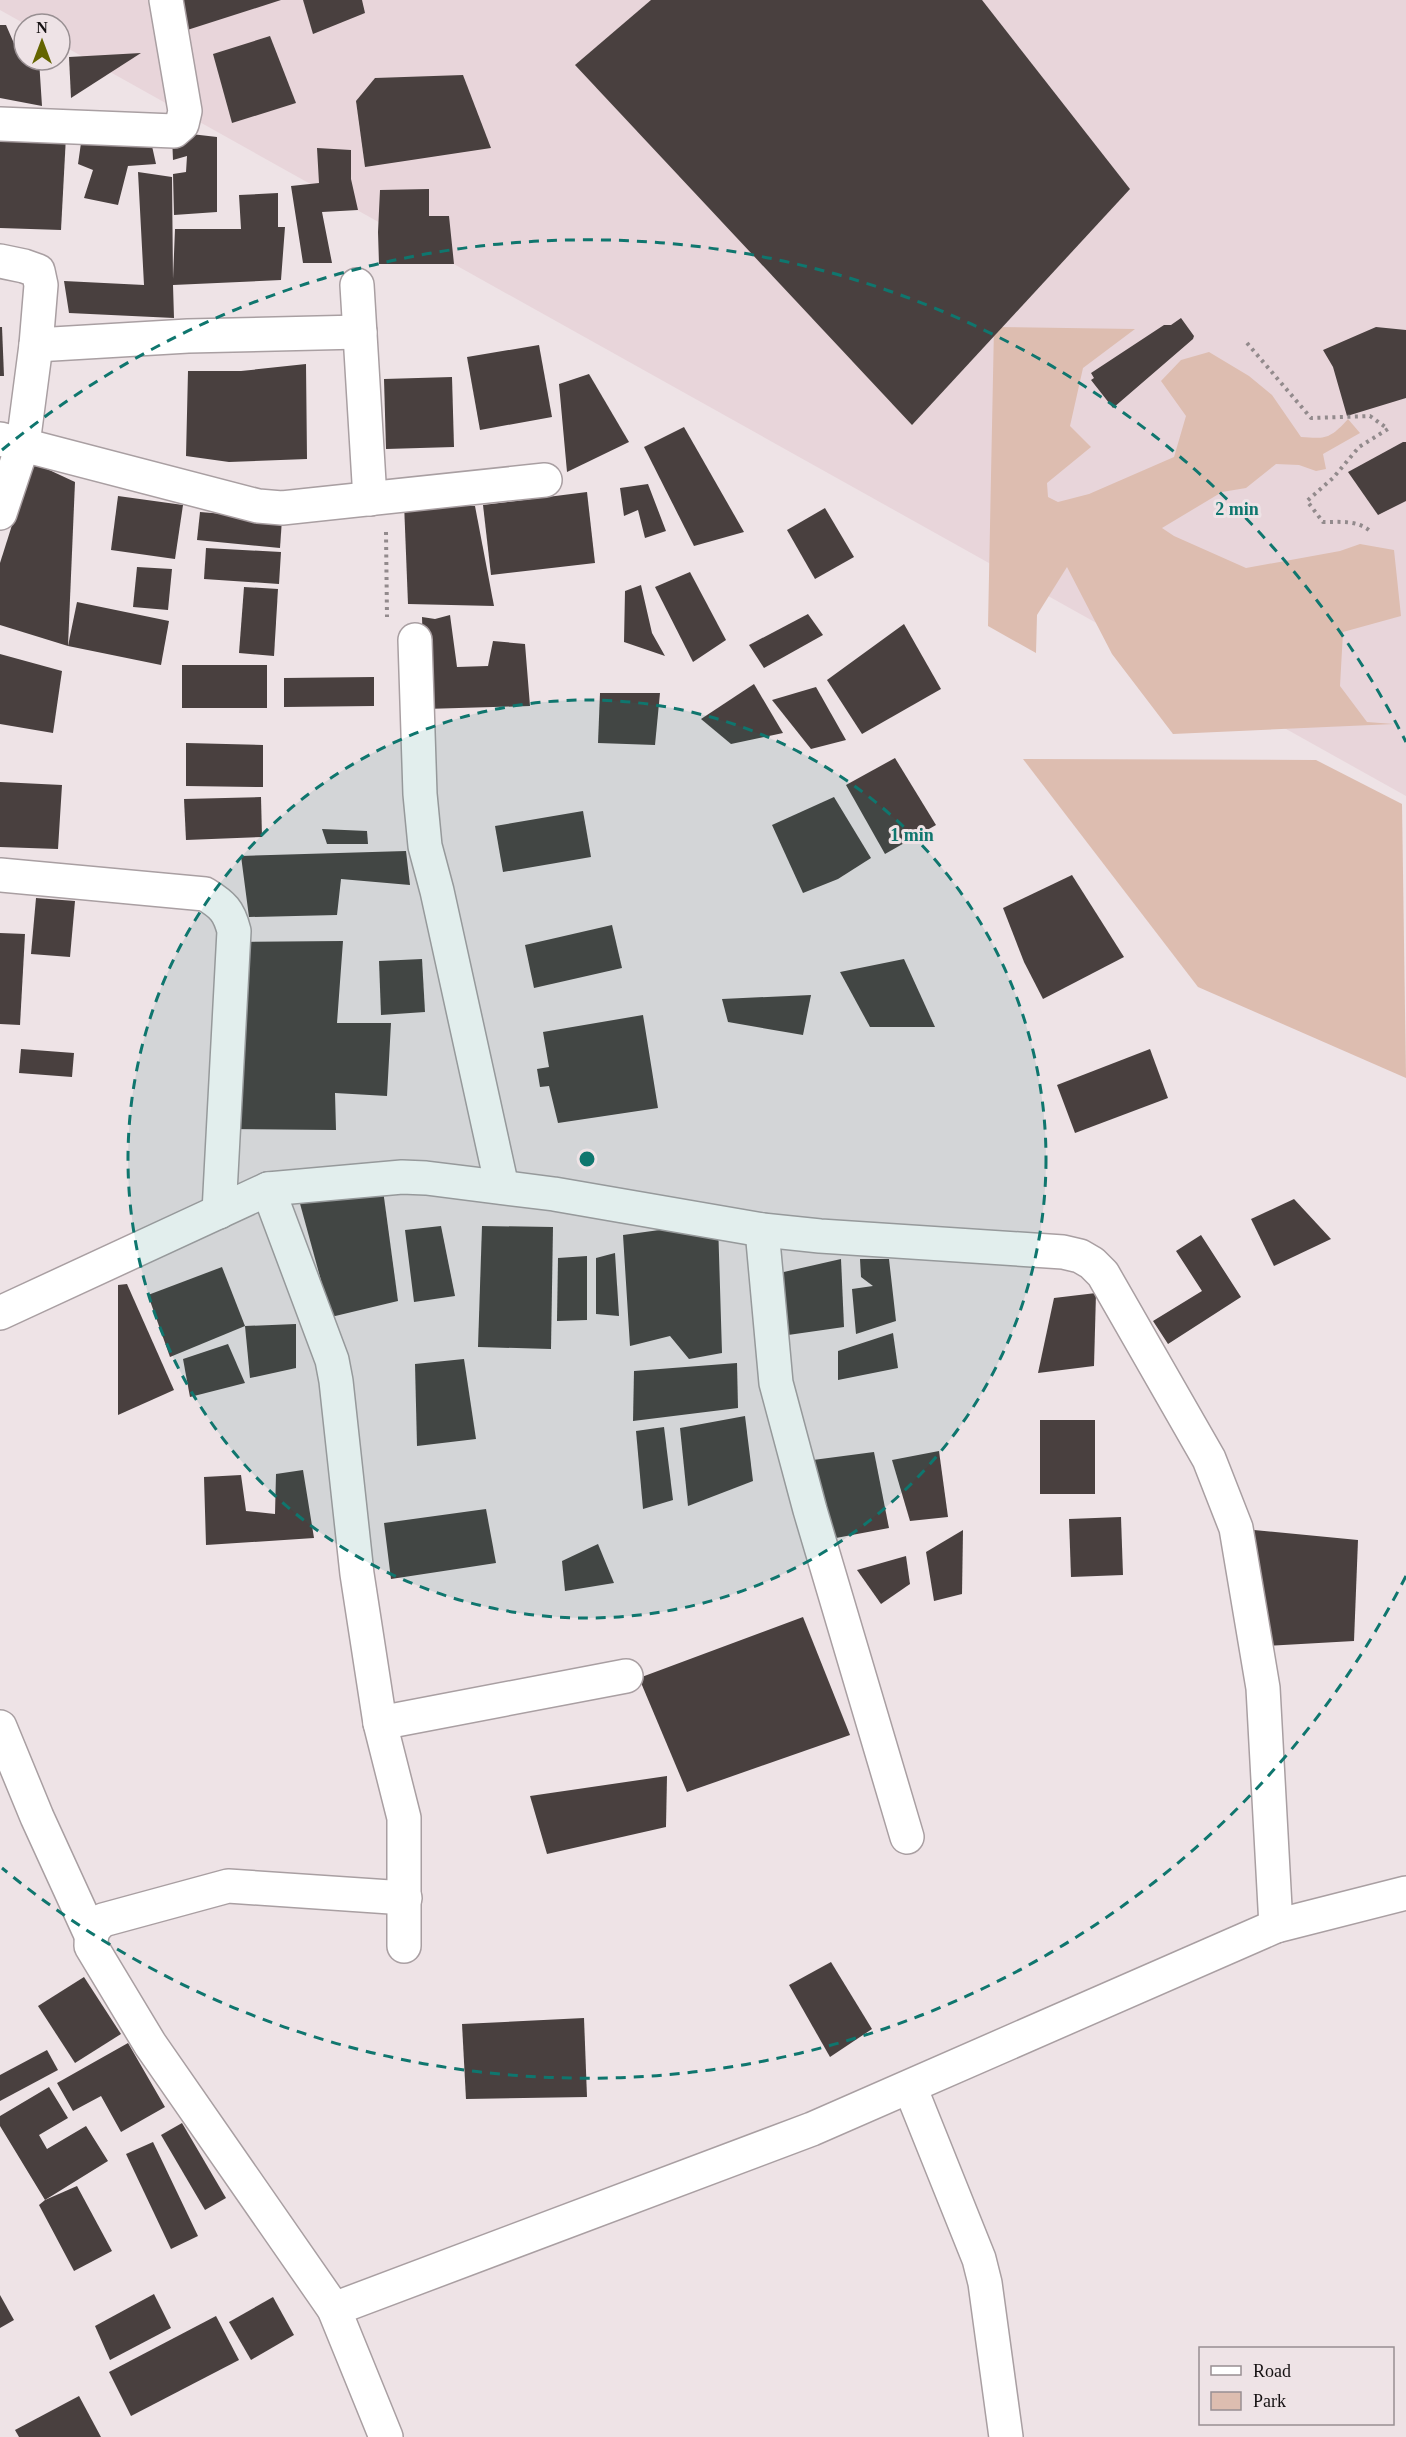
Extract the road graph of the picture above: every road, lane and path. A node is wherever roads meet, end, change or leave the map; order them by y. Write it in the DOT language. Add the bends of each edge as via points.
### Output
graph roads {
  1 [pos="166,0"];
  2 [pos="0,124"];
  3 [pos="0,261"];
  4 [pos="357,285"];
  5 [pos="360,332"];
  6 [pos="1247,343"];
  7 [pos="36,345"];
  8 [pos="12,442"];
  9 [pos="545,480"];
  10 [pos="0,513"];
  11 [pos="378,513"];
  12 [pos="1371,531"];
  13 [pos="401,634"];
  14 [pos="0,875"];
  15 [pos="502,1187"];
  16 [pos="268,1189"];
  17 [pos="219,1212"];
  18 [pos="762,1230"];
  19 [pos="0,1313"];
  20 [pos="626,1676"];
  21 [pos="380,1723"];
  22 [pos="0,1727"];
  23 [pos="907,1837"];
  24 [pos="1406,1893"];
  25 [pos="405,1898"];
  26 [pos="1276,1926"];
  27 [pos="91,1935"];
  28 [pos="404,1946"];
  29 [pos="910,2086"];
  30 [pos="334,2309"];
  31 [pos="386,2437"];
  32 [pos="1006,2437"];
  1 -- 2 [label="street" via="185,111 182,124 174,131"];
  3 -- 7 [label="street" via="38,272 41,285"];
  4 -- 5 [label="street"];
  5 -- 7 [label="street"];
  5 -- 11 [label="street"];
  6 -- 12 [label="path" via="1311,418 1371,416 1388,429 1359,447 1308,501 1323,522 1364,525"];
  7 -- 8 [label="street"];
  8 -- 10 [label="street"];
  8 -- 11 [label="street" via="258,506"];
  9 -- 11 [label="street"];
  11 -- 13 [label="path"];
  13 -- 15 [label="street" via="425,846"];
  14 -- 17 [label="street" via="205,894 230,915 234,931"];
  15 -- 16 [label="street" via="402,1177"];
  15 -- 18 [label="street"];
  16 -- 17 [label="street"];
  16 -- 21 [label="street" via="334,1370 357,1574"];
  17 -- 19 [label="street"];
  18 -- 23 [label="street" via="776,1383"];
  18 -- 26 [label="street" via="1063,1252 1092,1263 1103,1274 1209,1459 1236,1528 1263,1688"];
  20 -- 21 [label="street"];
  21 -- 25 [label="street" via="404,1818"];
  22 -- 27 [label="street"];
  24 -- 26 [label="street"];
  25 -- 27 [label="street" via="228,1886 103,1920"];
  25 -- 28 [label="street"];
  26 -- 29 [label="street"];
  27 -- 30 [label="street" via="91,1946 150,2044"];
  29 -- 30 [label="street" via="812,2129"];
  29 -- 32 [label="street" via="979,2259"];
  30 -- 31 [label="street"];
}
